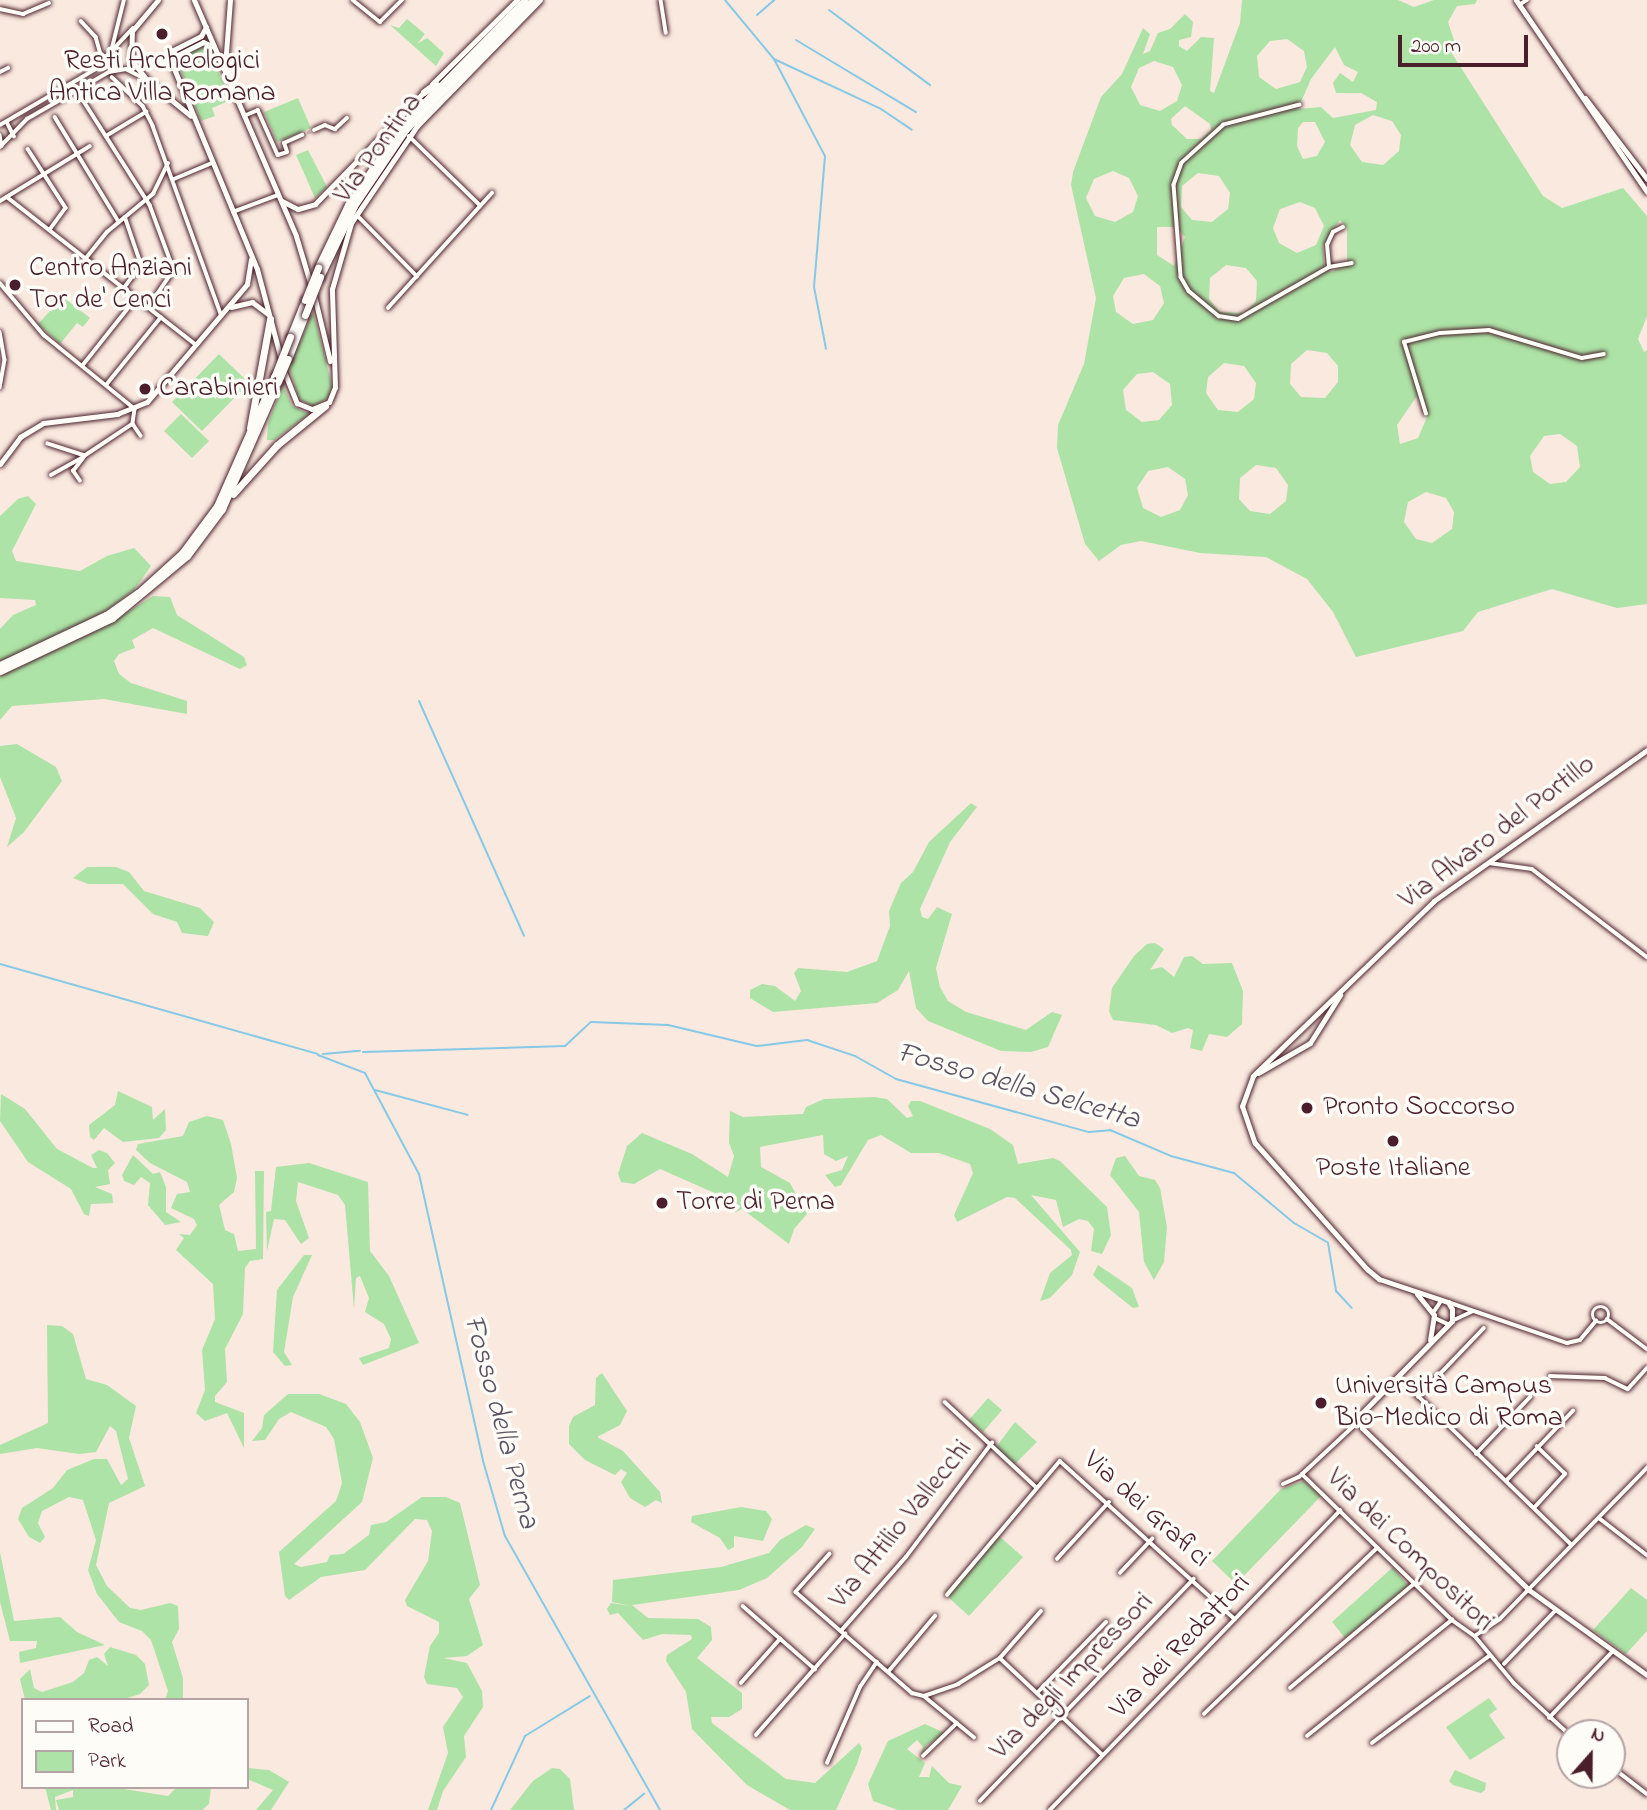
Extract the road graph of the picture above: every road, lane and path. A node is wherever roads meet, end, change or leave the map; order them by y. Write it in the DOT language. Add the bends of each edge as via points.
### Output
graph roads {
  1 [pos="124,0"];
  2 [pos="158,0"];
  3 [pos="194,0"];
  4 [pos="353,0"];
  5 [pos="402,0"];
  6 [pos="517,0"];
  7 [pos="525,0"];
  8 [pos="533,0"];
  9 [pos="540,0"];
  10 [pos="661,0"];
  11 [pos="1527,0"];
  12 [pos="229,2"];
  13 [pos="49,3"];
  14 [pos="1518,3"];
  15 [pos="0,9"];
  16 [pos="81,21"];
  17 [pos="136,23"];
  18 [pos="206,27"];
  19 [pos="666,33"];
  20 [pos="216,50"];
  21 [pos="110,53"];
  22 [pos="170,59"];
  23 [pos="103,61"];
  24 [pos="8,68"];
  25 [pos="457,71"];
  26 [pos="0,72"];
  27 [pos="112,77"];
  28 [pos="148,81"];
  29 [pos="231,87"];
  30 [pos="1578,90"];
  31 [pos="78,92"];
  32 [pos="424,92"];
  33 [pos="1300,105"];
  34 [pos="146,112"];
  35 [pos="244,116"];
  36 [pos="55,117"];
  37 [pos="193,118"];
  38 [pos="347,118"];
  39 [pos="7,122"];
  40 [pos="0,125"];
  41 [pos="314,130"];
  42 [pos="0,135"];
  43 [pos="302,135"];
  44 [pos="409,135"];
  45 [pos="14,136"];
  46 [pos="106,136"];
  47 [pos="90,146"];
  48 [pos="1,147"];
  49 [pos="28,149"];
  50 [pos="76,154"];
  51 [pos="168,163"];
  52 [pos="212,163"];
  53 [pos="43,173"];
  54 [pos="174,179"];
  55 [pos="1647,179"];
  56 [pos="1647,192"];
  57 [pos="492,193"];
  58 [pos="7,197"];
  59 [pos="279,197"];
  60 [pos="147,199"];
  61 [pos="0,201"];
  62 [pos="480,205"];
  63 [pos="233,212"];
  64 [pos="356,214"];
  65 [pos="124,217"];
  66 [pos="118,222"];
  67 [pos="1343,227"];
  68 [pos="50,230"];
  69 [pos="250,252"];
  70 [pos="86,258"];
  71 [pos="1352,263"];
  72 [pos="1329,267"];
  73 [pos="417,275"];
  74 [pos="0,283"];
  75 [pos="124,288"];
  76 [pos="136,298"];
  77 [pos="331,299"];
  78 [pos="316,302"];
  79 [pos="149,307"];
  80 [pos="388,308"];
  81 [pos="224,313"];
  82 [pos="161,317"];
  83 [pos="271,318"];
  84 [pos="0,332"];
  85 [pos="197,346"];
  86 [pos="1604,354"];
  87 [pos="82,366"];
  88 [pos="333,370"];
  89 [pos="277,379"];
  90 [pos="106,385"];
  91 [pos="0,388"];
  92 [pos="327,404"];
  93 [pos="135,409"];
  94 [pos="1426,414"];
  95 [pos="132,424"];
  96 [pos="141,436"];
  97 [pos="48,444"];
  98 [pos="246,446"];
  99 [pos="85,456"];
  100 [pos="0,464"];
  101 [pos="51,475"];
  102 [pos="80,481"];
  103 [pos="222,509"];
  104 [pos="0,665"];
  105 [pos="0,671"];
  106 [pos="1647,750"];
  107 [pos="1487,863"];
  108 [pos="1647,957"];
  109 [pos="1348,984"];
  110 [pos="1307,1023"];
  111 [pos="1320,1030"];
  112 [pos="1293,1037"];
  113 [pos="1297,1052"];
  114 [pos="1252,1076"];
  115 [pos="1412,1290"];
  116 [pos="1446,1301"];
  117 [pos="1477,1312"];
  118 [pos="1434,1315"];
  119 [pos="1607,1319"];
  120 [pos="1596,1321"];
  121 [pos="1451,1323"];
  122 [pos="1484,1328"];
  123 [pos="1425,1348"];
  124 [pos="1647,1349"];
  125 [pos="1647,1368"];
  126 [pos="1550,1376"];
  127 [pos="1408,1386"];
  128 [pos="1418,1397"];
  129 [pos="1530,1397"];
  130 [pos="945,1402"];
  131 [pos="1573,1411"];
  132 [pos="1359,1422"];
  133 [pos="992,1443"];
  134 [pos="1537,1447"];
  135 [pos="1476,1454"];
  136 [pos="1647,1468"];
  137 [pos="1302,1475"];
  138 [pos="1506,1482"];
  139 [pos="1283,1485"];
  140 [pos="1036,1488"];
  141 [pos="1109,1502"];
  142 [pos="1534,1508"];
  143 [pos="1340,1511"];
  144 [pos="1599,1518"];
  145 [pos="1152,1539"];
  146 [pos="1572,1545"];
  147 [pos="1377,1548"];
  148 [pos="830,1554"];
  149 [pos="1647,1555"];
  150 [pos="1057,1559"];
  151 [pos="1120,1573"];
  152 [pos="1194,1579"];
  153 [pos="1414,1584"];
  154 [pos="1529,1590"];
  155 [pos="947,1595"];
  156 [pos="743,1606"];
  157 [pos="1556,1610"];
  158 [pos="1041,1611"];
  159 [pos="935,1616"];
  160 [pos="1235,1619"];
  161 [pos="1452,1620"];
  162 [pos="1106,1622"];
  163 [pos="843,1633"];
  164 [pos="1475,1636"];
  165 [pos="780,1639"];
  166 [pos="1614,1650"];
  167 [pos="1489,1656"];
  168 [pos="1000,1658"];
  169 [pos="877,1662"];
  170 [pos="1504,1664"];
  171 [pos="815,1669"];
  172 [pos="888,1672"];
  173 [pos="1647,1675"];
  174 [pos="741,1683"];
  175 [pos="1290,1688"];
  176 [pos="1039,1691"];
  177 [pos="924,1696"];
  178 [pos="1205,1713"];
  179 [pos="1063,1715"];
  180 [pos="1549,1718"];
  181 [pos="957,1723"];
  182 [pos="1556,1724"];
  183 [pos="756,1735"];
  184 [pos="1307,1736"];
  185 [pos="974,1737"];
  186 [pos="1372,1743"];
  187 [pos="1103,1755"];
  188 [pos="923,1756"];
  189 [pos="827,1763"];
  190 [pos="1626,1778"];
  191 [pos="1647,1794"];
  192 [pos="980,1801"];
  193 [pos="1050,1810"];
  1 -- 21 [label="street"];
  2 -- 17 [label="street"];
  3 -- 18 [label="street"];
  4 -- 5 [label="street" via="380,22"];
  6 -- 32 [label="street, Via Pontina"];
  7 -- 25 [label="highway"];
  8 -- 25 [label="highway"];
  9 -- 44 [label="street, Via Pontina"];
  10 -- 19 [label="street"];
  11 -- 14 [label="street"];
  12 -- 29 [label="street" via="226,52"];
  13 -- 15 [label="street" via="23,14"];
  14 -- 30 [label="street"];
  16 -- 23 [label="street" via="97,38"];
  17 -- 21 [label="street"];
  17 -- 28 [label="street" via="130,55"];
  18 -- 20 [label="street"];
  18 -- 22 [label="street" via="200,37 173,50"];
  20 -- 22 [label="street" via="203,42"];
  20 -- 29 [label="street"];
  21 -- 23 [label="street"];
  22 -- 37 [label="street"];
  23 -- 39 [label="street"];
  24 -- 26 [label="street"];
  25 -- 32 [label="highway"];
  25 -- 89 [label="highway, bridge" via="368,182 320,277"];
  25 -- 89 [label="highway, bridge" via="402,125 370,169 318,268"];
  27 -- 34 [label="street"];
  28 -- 31 [label="street" via="131,71 117,70"];
  28 -- 37 [label="street"];
  29 -- 35 [label="street"];
  30 -- 55 [label="street" via="1606,120"];
  30 -- 56 [label="street"];
  31 -- 45 [label="street" via="27,119"];
  31 -- 46 [label="street"];
  32 -- 59 [label="street, Via Pontina" via="311,207 298,209"];
  33 -- 72 [label="street" via="1224,125 1182,163 1174,185 1178,264 1189,291 1219,316 1238,319"];
  34 -- 46 [label="street"];
  34 -- 51 [label="street"];
  35 -- 43 [label="street" via="258,110 278,155 288,152 284,143"];
  35 -- 59 [label="street"];
  36 -- 50 [label="street"];
  37 -- 52 [label="street"];
  38 -- 41 [label="street" via="335,129 325,125"];
  39 -- 40 [label="street"];
  39 -- 45 [label="street"];
  42 -- 48 [label="street"];
  44 -- 62 [label="street"];
  44 -- 64 [label="street, Via Pontina"];
  45 -- 48 [label="street"];
  46 -- 60 [label="street"];
  47 -- 50 [label="street"];
  49 -- 53 [label="street"];
  50 -- 53 [label="street"];
  50 -- 66 [label="street"];
  51 -- 54 [label="street"];
  51 -- 60 [label="street"];
  52 -- 54 [label="street"];
  52 -- 63 [label="street"];
  53 -- 58 [label="street"];
  53 -- 68 [label="street" via="66,209"];
  54 -- 81 [label="street"];
  57 -- 62 [label="street"];
  58 -- 61 [label="street"];
  58 -- 68 [label="street"];
  59 -- 63 [label="street"];
  59 -- 78 [label="street"];
  60 -- 65 [label="street"];
  60 -- 79 [label="street" via="174,272"];
  62 -- 73 [label="street"];
  63 -- 69 [label="street"];
  64 -- 73 [label="street"];
  64 -- 77 [label="street, Via Pontina" via="338,255"];
  65 -- 66 [label="street"];
  65 -- 75 [label="street" via="141,266"];
  66 -- 70 [label="street"];
  67 -- 72 [label="street" via="1333,232 1327,245"];
  68 -- 70 [label="street"];
  69 -- 81 [label="street" via="250,280"];
  69 -- 83 [label="street"];
  70 -- 75 [label="street"];
  71 -- 72 [label="street"];
  73 -- 80 [label="street"];
  74 -- 87 [label="street" via="41,332"];
  75 -- 76 [label="street"];
  76 -- 79 [label="street"];
  76 -- 87 [label="street"];
  77 -- 78 [label="street" via="326,308"];
  77 -- 88 [label="street, Via Pontina"];
  78 -- 88 [label="street"];
  79 -- 82 [label="street"];
  81 -- 83 [label="street" via="239,302 252,302"];
  81 -- 85 [label="street"];
  82 -- 85 [label="street"];
  82 -- 90 [label="street"];
  83 -- 92 [label="street" via="293,399 307,408"];
  83 -- 98 [label="highway"];
  84 -- 91 [label="street" via="5,360"];
  85 -- 93 [label="street" via="150,400"];
  86 -- 94 [label="street" via="1582,358 1489,330 1440,333 1404,342"];
  87 -- 90 [label="street"];
  88 -- 92 [label="street, Via Pontina" via="335,387"];
  89 -- 98 [label="highway"];
  89 -- 103 [label="highway"];
  90 -- 93 [label="street"];
  92 -- 103 [label="highway" via="262,461"];
  93 -- 95 [label="street"];
  93 -- 100 [label="street" via="43,423 20,437"];
  95 -- 96 [label="street"];
  95 -- 99 [label="street"];
  97 -- 99 [label="street"];
  98 -- 104 [label="highway" via="217,506 165,569 106,615"];
  99 -- 101 [label="street"];
  99 -- 102 [label="street" via="73,471"];
  103 -- 105 [label="highway" via="187,556 143,597 112,618"];
  106 -- 107 [label="street, Via Alvaro del Portillo"];
  107 -- 108 [label="street" via="1532,869"];
  107 -- 109 [label="street, Via Alvaro del Portillo" via="1439,896"];
  109 -- 110 [label="street, Via Alvaro del Portillo"];
  109 -- 111 [label="street, Via Alvaro del Portillo"];
  110 -- 111 [label="street" via="1315,1023"];
  110 -- 112 [label="street, Via Alvaro del Portillo"];
  111 -- 113 [label="street, Via Alvaro del Portillo"];
  112 -- 113 [label="street" via="1290,1047"];
  112 -- 114 [label="street, Via Alvaro del Portillo"];
  113 -- 114 [label="street, Via Alvaro del Portillo"];
  114 -- 115 [label="street" via="1242,1106 1251,1137 1367,1269"];
  115 -- 116 [label="street"];
  115 -- 118 [label="street"];
  116 -- 117 [label="street"];
  116 -- 118 [label="street"];
  116 -- 121 [label="street"];
  117 -- 120 [label="street" via="1568,1344 1580,1340"];
  117 -- 121 [label="street" via="1465,1312"];
  118 -- 121 [label="street"];
  118 -- 123 [label="street"];
  119 -- 120 [label="street"];
  119 -- 120 [label="street" via="1607,1311 1600,1308 1593,1314"];
  119 -- 124 [label="street"];
  121 -- 123 [label="street"];
  122 -- 128 [label="street"];
  123 -- 132 [label="street"];
  125 -- 126 [label="street" via="1628,1389 1606,1378"];
  127 -- 128 [label="street"];
  128 -- 135 [label="street"];
  129 -- 135 [label="street"];
  130 -- 133 [label="street"];
  131 -- 134 [label="street"];
  132 -- 137 [label="street"];
  132 -- 154 [label="street"];
  133 -- 140 [label="street"];
  133 -- 163 [label="street, Via Attilio Vallecchi"];
  134 -- 138 [label="street"];
  134 -- 142 [label="street" via="1565,1475"];
  135 -- 138 [label="street"];
  136 -- 144 [label="street"];
  137 -- 139 [label="street"];
  137 -- 143 [label="street, Via dei Compositori"];
  138 -- 142 [label="street"];
  140 -- 141 [label="street, Via dei Grafici" via="1060,1461"];
  140 -- 155 [label="street"];
  141 -- 145 [label="street, Via dei Grafici"];
  141 -- 150 [label="street"];
  142 -- 146 [label="street"];
  143 -- 147 [label="street, Via dei Compositori"];
  143 -- 160 [label="street, Via dei Redattori"];
  144 -- 146 [label="street"];
  144 -- 149 [label="street"];
  145 -- 151 [label="street"];
  145 -- 152 [label="street, Via dei Grafici"];
  146 -- 154 [label="street"];
  147 -- 153 [label="street, Via dei Compositori"];
  147 -- 178 [label="street"];
  148 -- 163 [label="street" via="796,1592"];
  152 -- 160 [label="street, Via dei Grafici"];
  152 -- 179 [label="street, Via degli Impressori"];
  153 -- 161 [label="street, Via dei Compositori"];
  153 -- 175 [label="street"];
  154 -- 157 [label="street"];
  154 -- 164 [label="street" via="1491,1628"];
  156 -- 165 [label="street"];
  157 -- 166 [label="street"];
  157 -- 170 [label="street"];
  158 -- 168 [label="street"];
  159 -- 172 [label="street"];
  160 -- 187 [label="street, Via dei Redattori"];
  161 -- 164 [label="street, Via dei Compositori"];
  161 -- 184 [label="street"];
  162 -- 176 [label="street"];
  163 -- 169 [label="street"];
  163 -- 171 [label="street, Via Attilio Vallecchi"];
  164 -- 167 [label="street, Via dei Compositori"];
  165 -- 171 [label="street"];
  165 -- 174 [label="street"];
  166 -- 173 [label="street"];
  166 -- 180 [label="street"];
  167 -- 180 [label="street, Via dei Compositori"];
  167 -- 186 [label="street"];
  168 -- 176 [label="street"];
  168 -- 177 [label="street" via="968,1680"];
  169 -- 172 [label="street"];
  169 -- 189 [label="street" via="860,1687"];
  171 -- 183 [label="street, Via Attilio Vallecchi"];
  172 -- 177 [label="street" via="912,1693"];
  176 -- 179 [label="street"];
  177 -- 181 [label="street"];
  179 -- 187 [label="street"];
  179 -- 192 [label="street, Via degli Impressori"];
  180 -- 182 [label="street, Via dei Compositori"];
  181 -- 185 [label="street"];
  181 -- 188 [label="street"];
  187 -- 193 [label="street, Via dei Redattori"];
  190 -- 191 [label="street"];
}
